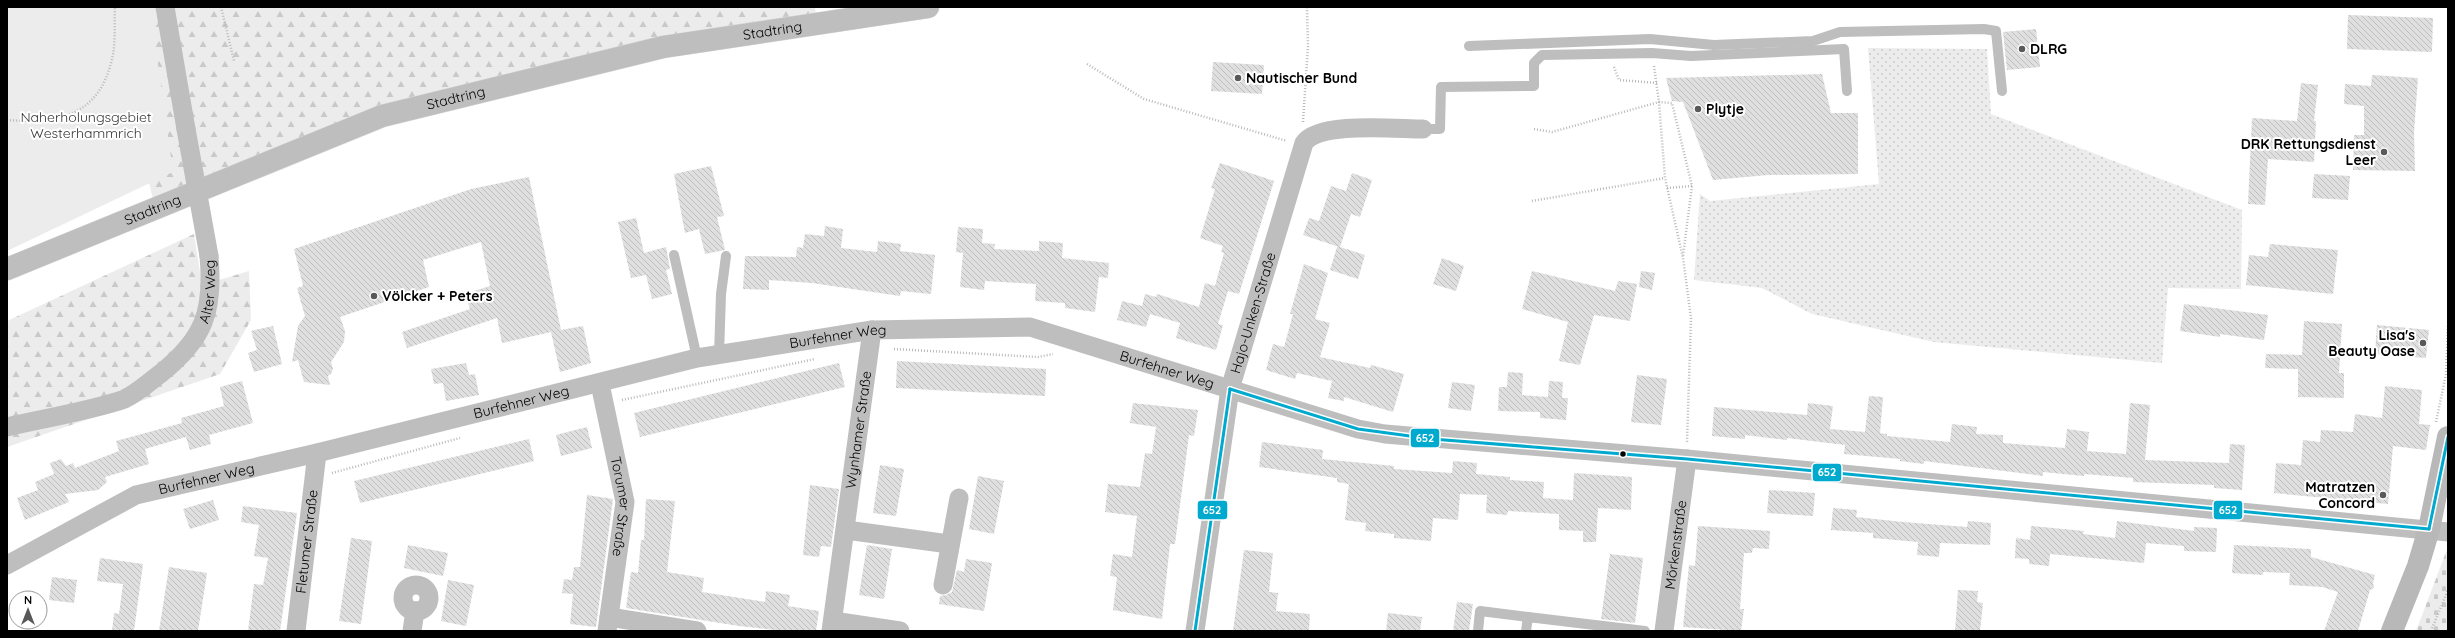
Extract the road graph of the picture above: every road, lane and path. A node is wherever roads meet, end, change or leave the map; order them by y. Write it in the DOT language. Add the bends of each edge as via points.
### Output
graph roads {
  1 [pos="115,7"];
  2 [pos="166,7"];
  3 [pos="221,7"];
  4 [pos="928,7"];
  5 [pos="1307,7"];
  6 [pos="1534,42"];
  7 [pos="1469,46"];
  8 [pos="1609,54"];
  9 [pos="234,61"];
  10 [pos="1534,63"];
  11 [pos="1087,64"];
  12 [pos="1655,68"];
  13 [pos="1657,83"];
  14 [pos="1847,91"];
  15 [pos="2002,91"];
  16 [pos="1658,102"];
  17 [pos="7,120"];
  18 [pos="1423,129"];
  19 [pos="1534,129"];
  20 [pos="1306,140"];
  21 [pos="1665,178"];
  22 [pos="1692,186"];
  23 [pos="1667,188"];
  24 [pos="1532,201"];
  25 [pos="674,255"];
  26 [pos="726,256"];
  27 [pos="1683,258"];
  28 [pos="7,269"];
  29 [pos="872,330"];
  30 [pos="1055,354"];
  31 [pos="719,355"];
  32 [pos="697,358"];
  33 [pos="820,358"];
  34 [pos="868,359"];
  35 [pos="600,384"];
  36 [pos="1230,390"];
  37 [pos="606,411"];
  38 [pos="7,427"];
  39 [pos="467,436"];
  40 [pos="2448,437"];
  41 [pos="317,453"];
  42 [pos="1687,459"];
  43 [pos="314,478"];
  44 [pos="960,498"];
  45 [pos="846,530"];
  46 [pos="2438,530"];
  47 [pos="949,544"];
  48 [pos="7,565"];
  49 [pos="943,585"];
  50 [pos="2448,590"];
  51 [pos="415,611"];
  52 [pos="1528,617"];
  53 [pos="608,624"];
  54 [pos="832,626"];
  55 [pos="296,631"];
  56 [pos="412,631"];
  57 [pos="697,631"];
  58 [pos="900,631"];
  59 [pos="1195,631"];
  60 [pos="1478,631"];
  61 [pos="1526,631"];
  62 [pos="1645,631"];
  63 [pos="1664,631"];
  64 [pos="2392,631"];
  65 [pos="2431,631"];
  1 -- 17 [label="path" via="112,58 102,90 85,108 61,119"];
  2 -- 38 [label="street, Alter Weg, bridge" via="209,256 210,304 205,322 180,357 124,399"];
  3 -- 9 [label="path"];
  4 -- 28 [label="highway, Stadtring" via="663,47 382,116"];
  5 -- 20 [label="path" via="1308,46 1303,124"];
  6 -- 7 [label="lane"];
  6 -- 10 [label="lane"];
  6 -- 15 [label="lane" via="1650,39 1714,45 1813,41 1840,32 1984,29 1996,31"];
  8 -- 10 [label="lane" via="1542,55"];
  8 -- 13 [label="path" via="1619,80"];
  8 -- 14 [label="lane" via="1652,53 1691,56 1844,49"];
  10 -- 18 [label="lane" via="1534,86 1441,87 1440,129"];
  11 -- 20 [label="path" via="1144,99 1286,141"];
  12 -- 13 [label="path"];
  13 -- 16 [label="path"];
  16 -- 19 [label="path" via="1552,132"];
  16 -- 21 [label="path"];
  16 -- 22 [label="path" via="1672,104"];
  18 -- 20 [label="street" via="1330,129"];
  20 -- 36 [label="street, Hajo-Unken-Straße"];
  21 -- 23 [label="path"];
  21 -- 24 [label="path"];
  22 -- 23 [label="path"];
  22 -- 27 [label="path"];
  23 -- 27 [label="path"];
  25 -- 32 [label="lane"];
  26 -- 31 [label="lane" via="721,294"];
  27 -- 42 [label="path" via="1691,318"];
  29 -- 31 [label="street, Burfehner Weg"];
  29 -- 34 [label="street, Wynhamer Straße"];
  29 -- 36 [label="street, Burfehner Weg" via="1030,328"];
  30 -- 34 [label="path" via="1038,357 883,349"];
  31 -- 32 [label="street, Burfehner Weg"];
  32 -- 35 [label="street, Burfehner Weg"];
  33 -- 37 [label="path" via="623,400"];
  34 -- 45 [label="street, Wynhamer Straße"];
  35 -- 37 [label="street, Torumer Straße"];
  35 -- 41 [label="street, Burfehner Weg"];
  36 -- 42 [label="street, Burfehner Weg" via="1358,429 1385,434"];
  36 -- 59 [label="street, Hajo-Unken-Straße"];
  37 -- 53 [label="street, Torumer Straße" via="625,502"];
  39 -- 43 [label="path"];
  40 -- 46 [label="main road"];
  41 -- 43 [label="street, Fletumer Straße"];
  41 -- 48 [label="street, Burfehner Weg" via="136,494"];
  42 -- 46 [label="street, Burfehner Weg"];
  42 -- 63 [label="street, Mörkenstraße"];
  43 -- 55 [label="street, Fletumer Straße"];
  44 -- 47 [label="street"];
  45 -- 47 [label="street"];
  45 -- 54 [label="street, Wynhamer Straße"];
  46 -- 64 [label="main road" via="2418,566"];
  47 -- 49 [label="street"];
  50 -- 65 [label="path"];
  51 -- 56 [label="street"];
  52 -- 60 [label="lane" via="1480,610"];
  52 -- 61 [label="lane"];
  52 -- 62 [label="lane"];
  53 -- 57 [label="street"];
  54 -- 58 [label="street, Wynhamer Straße"];
}
